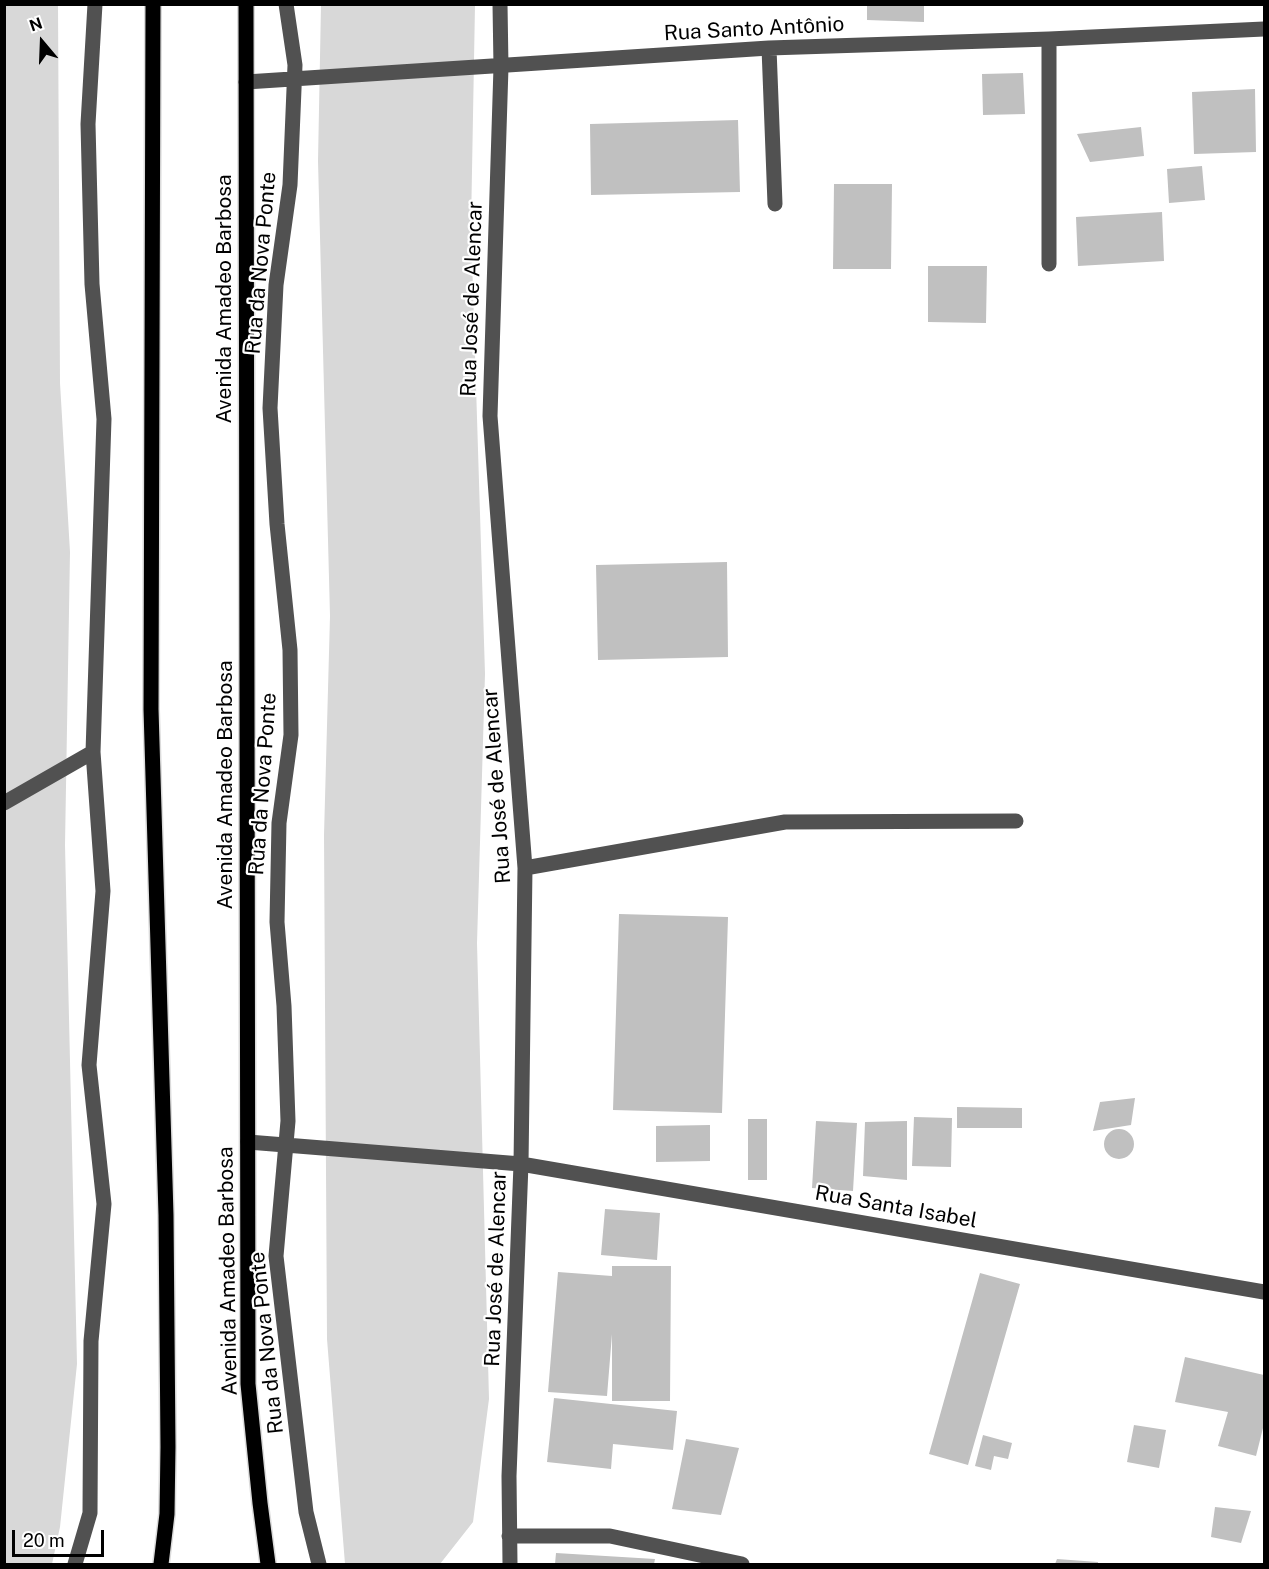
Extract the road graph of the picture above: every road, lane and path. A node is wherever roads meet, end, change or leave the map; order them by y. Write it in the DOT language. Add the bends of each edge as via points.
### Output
graph roads {
  1 [pos="95,4"];
  2 [pos="153,4"];
  3 [pos="246,4"];
  4 [pos="286,4"];
  5 [pos="500,4"];
  6 [pos="1264,29"];
  7 [pos="1049,39"];
  8 [pos="769,48"];
  9 [pos="501,67"];
  10 [pos="294,79"];
  11 [pos="246,82"];
  12 [pos="775,204"];
  13 [pos="1049,264"];
  14 [pos="93,752"];
  15 [pos="4,803"];
  16 [pos="1016,821"];
  17 [pos="525,868"];
  18 [pos="248,1143"];
  19 [pos="286,1146"];
  20 [pos="521,1164"];
  21 [pos="1264,1292"];
  22 [pos="509,1536"];
  23 [pos="75,1564"];
  24 [pos="161,1564"];
  25 [pos="268,1564"];
  26 [pos="319,1564"];
  27 [pos="510,1564"];
  28 [pos="742,1564"];
  1 -- 14 [label="street" via="88,124 92,284 104,419"];
  2 -- 24 [label="main road" via="151,709 166,1215 168,1447 167,1514"];
  3 -- 11 [label="main road, Avenida Amadeo Barbosa"];
  4 -- 10 [label="street, Rua da Nova Ponte"];
  5 -- 9 [label="street, Rua José de Alencar"];
  6 -- 7 [label="street, Rua Santo Antônio"];
  7 -- 8 [label="street, Rua Santo Antônio"];
  7 -- 13 [label="street"];
  8 -- 9 [label="street, Rua Santo Antônio"];
  8 -- 12 [label="street"];
  9 -- 10 [label="street, Rua Santo Antônio"];
  9 -- 17 [label="street, Rua José de Alencar" via="490,416"];
  10 -- 11 [label="street, Rua Santo Antônio"];
  10 -- 19 [label="street, Rua da Nova Ponte" via="290,185 276,285 270,408 290,650 291,735 279,823 277,922 284,1006"];
  11 -- 18 [label="main road, Avenida Amadeo Barbosa"];
  14 -- 15 [label="street"];
  14 -- 23 [label="street" via="104,891 89,1065 104,1204 91,1341 90,1513"];
  16 -- 17 [label="street" via="785,822"];
  17 -- 20 [label="street, Rua José de Alencar"];
  18 -- 19 [label="street, Rua Santa Isabel"];
  18 -- 25 [label="main road, Avenida Amadeo Barbosa" via="248,1384"];
  19 -- 20 [label="street, Rua Santa Isabel"];
  19 -- 26 [label="street, Rua da Nova Ponte" via="276,1256 306,1512"];
  20 -- 21 [label="street, Rua Santa Isabel"];
  20 -- 22 [label="street, Rua José de Alencar"];
  22 -- 27 [label="street, Rua José de Alencar"];
  22 -- 28 [label="street" via="610,1536"];
}
